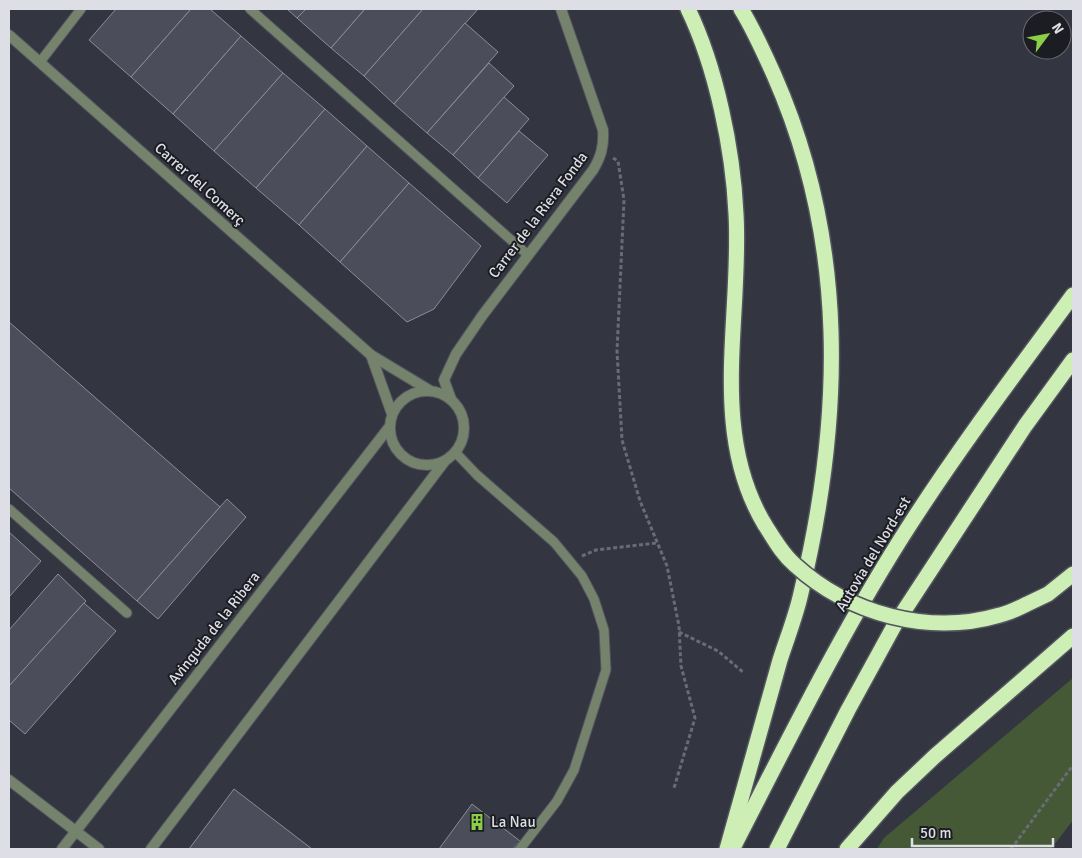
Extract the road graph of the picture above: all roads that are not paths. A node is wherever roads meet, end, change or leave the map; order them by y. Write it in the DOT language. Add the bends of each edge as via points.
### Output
graph roads {
  1 [pos="81,9"];
  2 [pos="250,9"];
  3 [pos="561,9"];
  4 [pos="688,9"];
  5 [pos="741,9"];
  6 [pos="9,35"];
  7 [pos="40,62"];
  8 [pos="528,255"];
  9 [pos="1073,295"];
  10 [pos="371,355"];
  11 [pos="1073,360"];
  12 [pos="429,390"];
  13 [pos="451,399"];
  14 [pos="392,414"];
  15 [pos="390,426"];
  16 [pos="456,453"];
  17 [pos="445,461"];
  18 [pos="9,509"];
  19 [pos="1073,574"];
  20 [pos="127,613"];
  21 [pos="1073,636"];
  22 [pos="1073,642"];
  23 [pos="1029,675"];
  24 [pos="9,780"];
  25 [pos="76,832"];
  26 [pos="62,849"];
  27 [pos="99,849"];
  28 [pos="151,849"];
  29 [pos="520,849"];
  30 [pos="727,849"];
  31 [pos="732,849"];
  32 [pos="777,849"];
  33 [pos="847,849"];
  1 -- 7 [label="lane"];
  2 -- 8 [label="lane"];
  3 -- 8 [label="street, Carrer de la Riera Fonda" via="603,130 604,144 593,170"];
  4 -- 19 [label="highway, bridge" via="712,77 729,151 736,214 731,375 738,459 756,511 778,546 794,565 838,596 881,614 937,624 1001,615 1048,594"];
  5 -- 30 [label="highway" via="781,92 803,155 825,250 833,348 826,466 803,586"];
  6 -- 7 [label="street, Carrer del Comerç"];
  7 -- 10 [label="street, Carrer del Comerç"];
  8 -- 13 [label="street, Carrer de la Riera Fonda" via="456,354 444,380"];
  9 -- 31 [label="highway, Autovia del Nord-est" via="990,407 910,524 814,690"];
  10 -- 12 [label="street, Carrer del Comerç"];
  10 -- 14 [label="street, Carrer del Comerç"];
  11 -- 32 [label="highway" via="1025,426 894,626"];
  12 -- 13 [label="street"];
  12 -- 14 [label="street" via="407,396"];
  13 -- 16 [label="street" via="464,419 465,431"];
  14 -- 15 [label="street"];
  15 -- 17 [label="street" via="395,448 402,456 423,465"];
  15 -- 25 [label="street, Avinguda de la Ribera"];
  16 -- 17 [label="street"];
  16 -- 29 [label="lane" via="554,542 570,561 594,598 604,630 606,670 574,770 557,801"];
  17 -- 28 [label="street"];
  18 -- 20 [label="lane"];
  21 -- 23 [label="highway"];
  22 -- 23 [label="highway"];
  23 -- 33 [label="highway" via="903,786"];
  24 -- 25 [label="street"];
  25 -- 26 [label="street, Avinguda de la Ribera"];
  25 -- 27 [label="street"];
}
